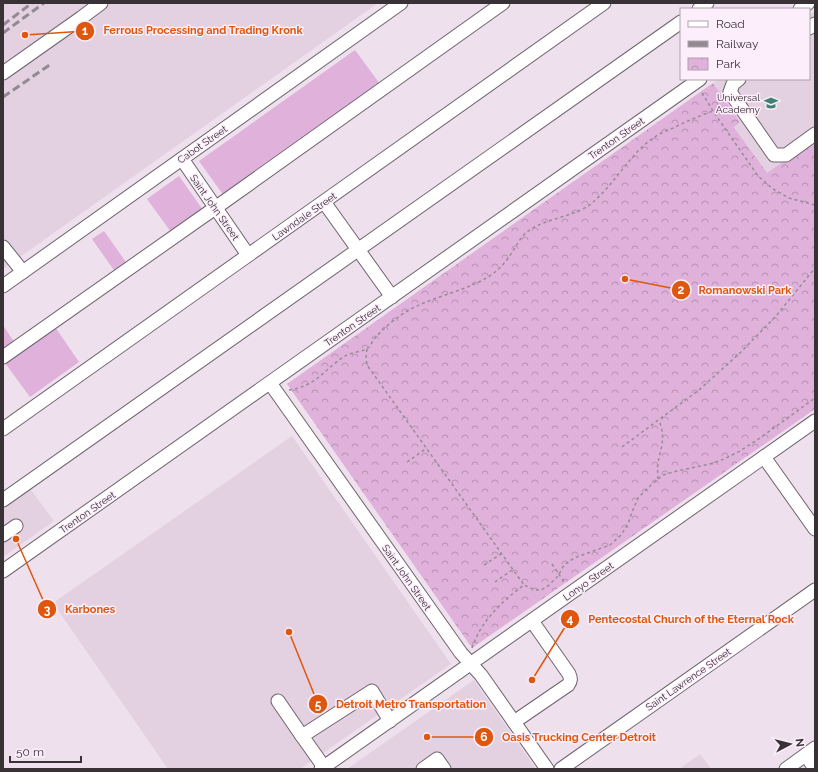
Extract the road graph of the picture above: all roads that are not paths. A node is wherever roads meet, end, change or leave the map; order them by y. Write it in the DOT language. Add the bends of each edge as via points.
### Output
graph roads {
  1 [pos="101,3"];
  2 [pos="402,3"];
  3 [pos="503,3"];
  4 [pos="604,3"];
  5 [pos="680,23"];
  6 [pos="3,73"];
  7 [pos="738,80"];
  8 [pos="698,81"];
  9 [pos="815,134"];
  10 [pos="182,159"];
  11 [pos="324,202"];
  12 [pos="215,208"];
  13 [pos="3,247"];
  14 [pos="358,250"];
  15 [pos="248,255"];
  16 [pos="23,272"];
  17 [pos="3,286"];
  18 [pos="392,297"];
  19 [pos="3,357"];
  20 [pos="270,383"];
  21 [pos="815,421"];
  22 [pos="3,429"];
  23 [pos="764,457"];
  24 [pos="3,500"];
  25 [pos="16,526"];
  26 [pos="815,529"];
  27 [pos="3,535"];
  28 [pos="3,571"];
  29 [pos="815,590"];
  30 [pos="532,621"];
  31 [pos="471,664"];
  32 [pos="278,701"];
  33 [pos="390,721"];
  34 [pos="514,722"];
  35 [pos="302,736"];
  36 [pos="810,752"];
  37 [pos="322,768"];
  38 [pos="815,768"];
  39 [pos="423,769"];
  40 [pos="444,769"];
  41 [pos="547,769"];
  42 [pos="561,769"];
  43 [pos="786,769"];
  1 -- 6 [label="street"];
  2 -- 10 [label="street, Cabot Street"];
  3 -- 12 [label="street"];
  4 -- 11 [label="street, Lawndale Street"];
  5 -- 14 [label="street"];
  7 -- 9 [label="street" via="732,84 730,92 774,155 786,155"];
  8 -- 18 [label="street, Trenton Street"];
  10 -- 12 [label="street, Saint John Street"];
  10 -- 16 [label="street, Cabot Street"];
  11 -- 14 [label="street"];
  11 -- 15 [label="street, Lawndale Street"];
  12 -- 15 [label="street, Saint John Street"];
  12 -- 19 [label="street"];
  13 -- 16 [label="street"];
  14 -- 18 [label="street"];
  14 -- 24 [label="street"];
  15 -- 22 [label="street, Lawndale Street"];
  16 -- 17 [label="street, Cabot Street"];
  18 -- 20 [label="street, Trenton Street"];
  20 -- 28 [label="street, Trenton Street"];
  20 -- 31 [label="street, Saint John Street"];
  21 -- 23 [label="street, Lonyo Street"];
  23 -- 26 [label="street"];
  23 -- 30 [label="street, Lonyo Street"];
  25 -- 27 [label="street"];
  29 -- 42 [label="street, Saint Lawrence Street"];
  30 -- 31 [label="street, Lonyo Street"];
  30 -- 34 [label="street" via="571,679 568,685"];
  31 -- 33 [label="street, Lonyo Street"];
  31 -- 34 [label="street, Saint John Street"];
  32 -- 35 [label="street"];
  33 -- 35 [label="street" via="372,691"];
  33 -- 37 [label="street, Lonyo Street"];
  34 -- 41 [label="street, Saint John Street"];
  35 -- 37 [label="street"];
  36 -- 38 [label="street"];
  36 -- 43 [label="street"];
  39 -- 40 [label="street" via="437,759"];
}
